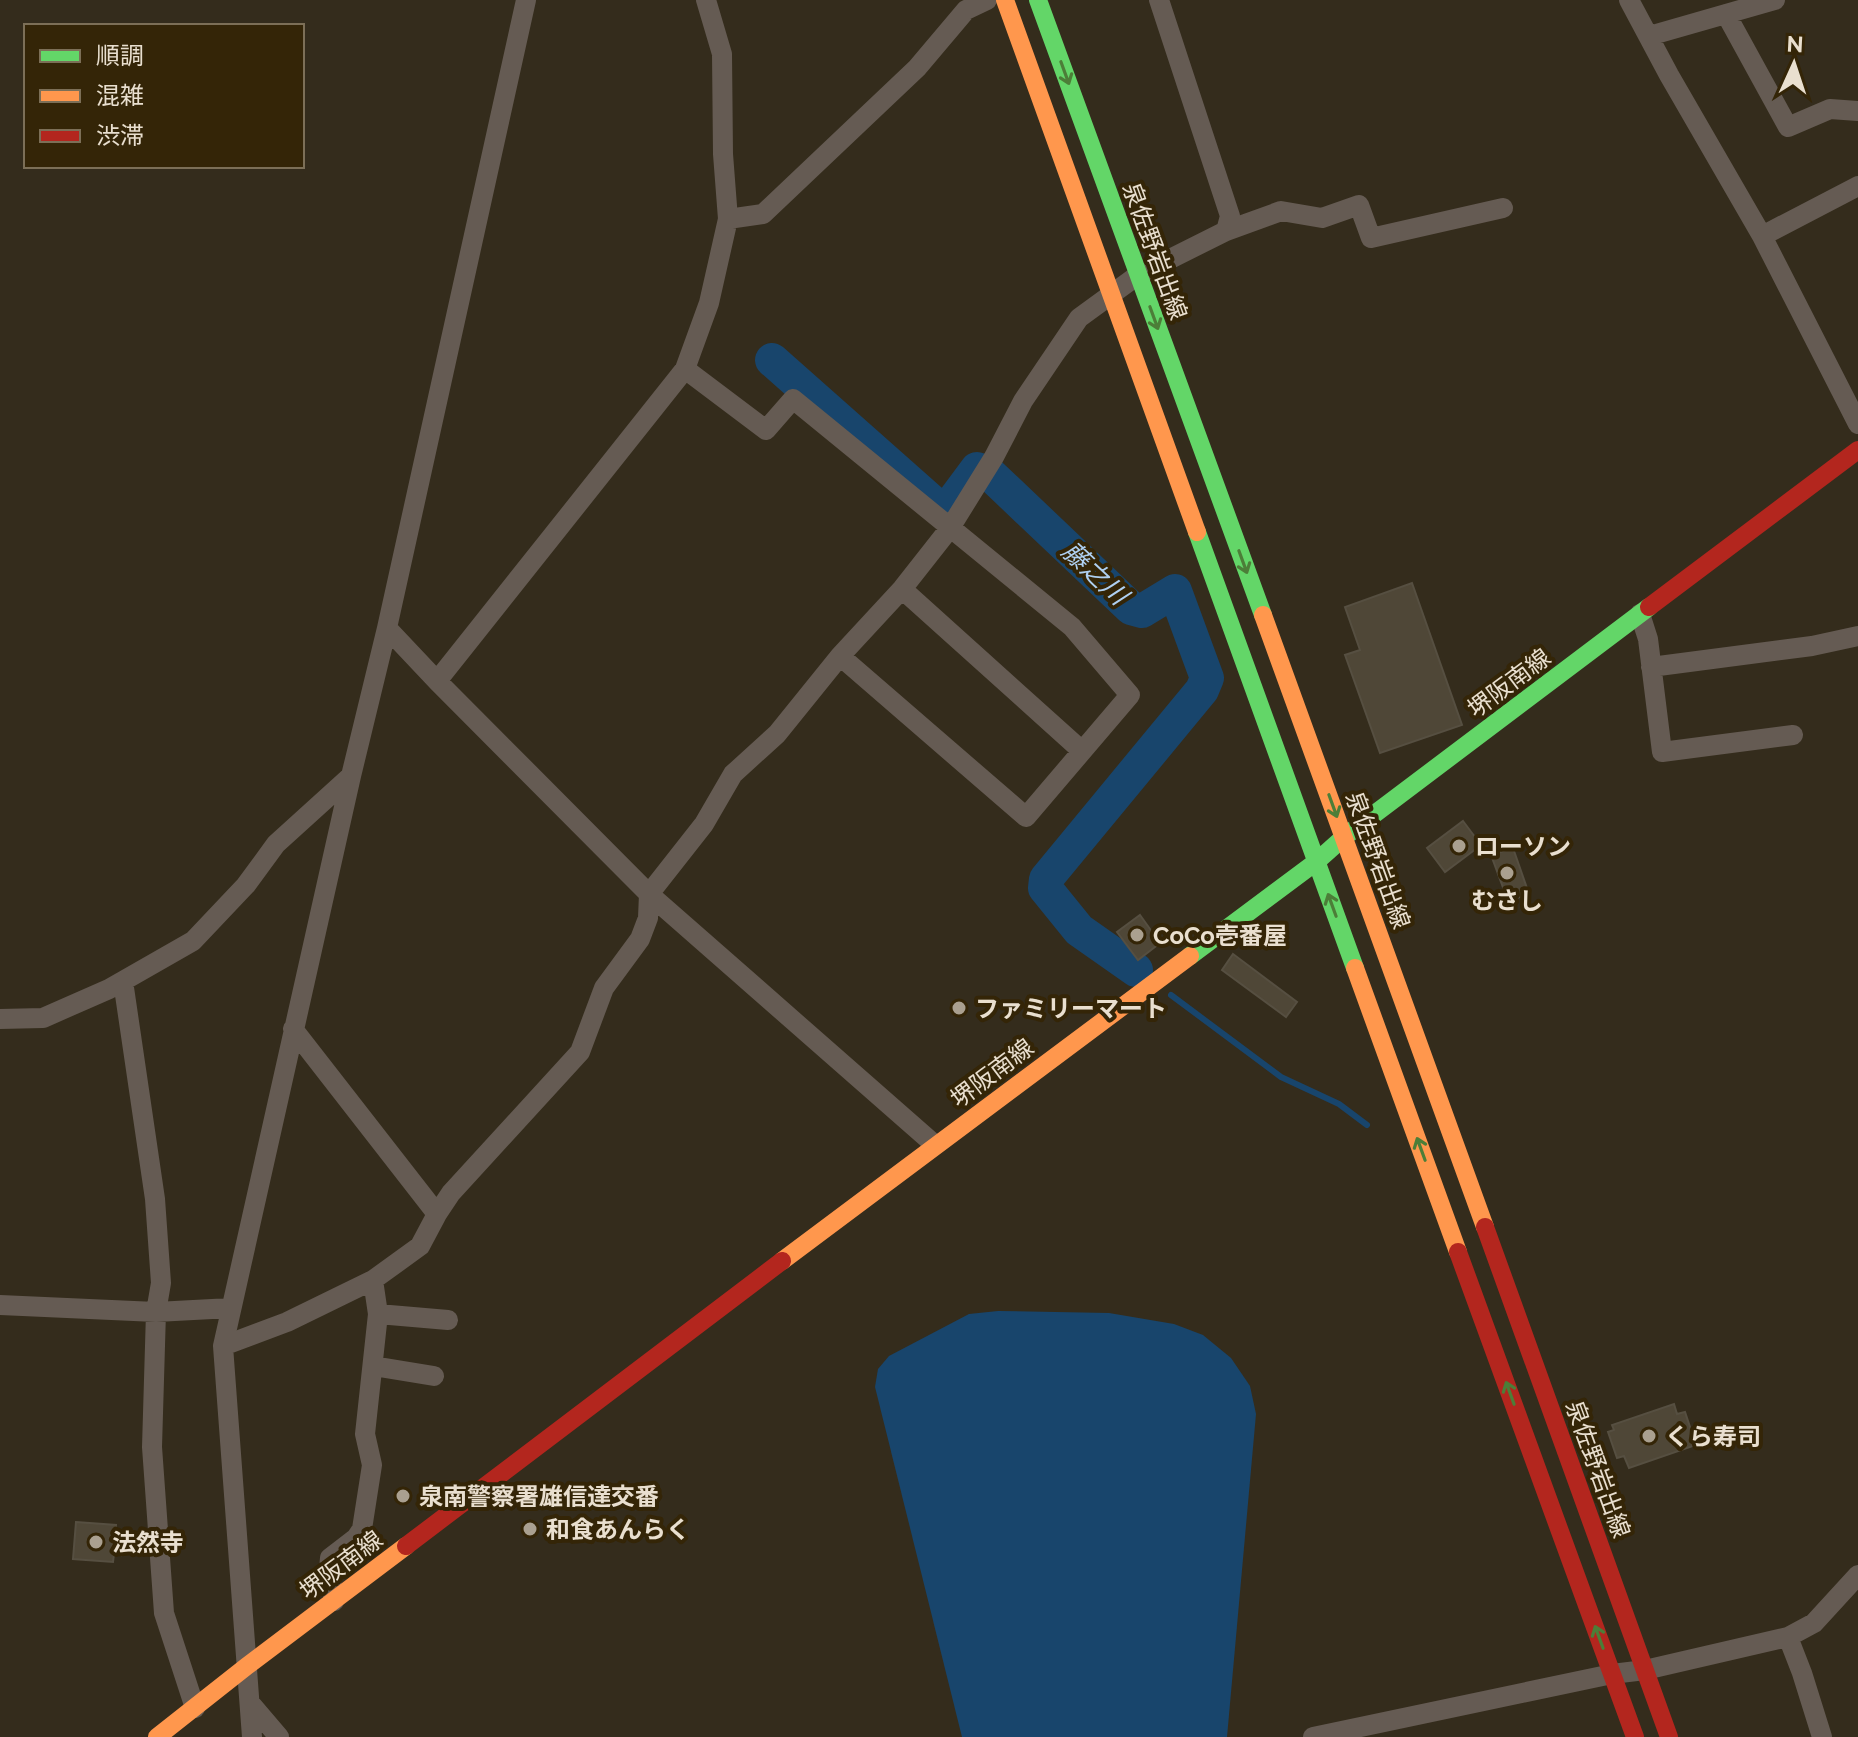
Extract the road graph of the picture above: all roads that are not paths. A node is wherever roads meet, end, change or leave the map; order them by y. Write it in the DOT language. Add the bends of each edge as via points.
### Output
graph roads {
  1 [pos="526,0"];
  2 [pos="706,0"];
  3 [pos="987,0"];
  4 [pos="1005,0"];
  5 [pos="1038,0"];
  6 [pos="1159,0"];
  7 [pos="1629,0"];
  8 [pos="1775,0"];
  9 [pos="1726,14"];
  10 [pos="1649,36"];
  11 [pos="1858,111"];
  12 [pos="1858,186"];
  13 [pos="1503,208"];
  14 [pos="728,219"];
  15 [pos="1226,231"];
  16 [pos="1762,236"];
  17 [pos="1138,275"];
  18 [pos="1113,294"];
  19 [pos="685,369"];
  20 [pos="1858,424"];
  21 [pos="1858,450"];
  22 [pos="950,528"];
  23 [pos="902,589"];
  24 [pos="1640,614"];
  25 [pos="387,628"];
  26 [pos="1858,636"];
  27 [pos="840,656"];
  28 [pos="1651,667"];
  29 [pos="437,681"];
  30 [pos="1793,735"];
  31 [pos="1082,751"];
  32 [pos="351,776"];
  33 [pos="1344,837"];
  34 [pos="1316,862"];
  35 [pos="649,894"];
  36 [pos="123,981"];
  37 [pos="0,1019"];
  38 [pos="293,1029"];
  39 [pos="935,1145"];
  40 [pos="437,1214"];
  41 [pos="373,1280"];
  42 [pos="0,1305"];
  43 [pos="231,1308"];
  44 [pos="156,1312"];
  45 [pos="378,1314"];
  46 [pos="448,1320"];
  47 [pos="223,1346"];
  48 [pos="373,1366"];
  49 [pos="434,1376"];
  50 [pos="1858,1575"];
  51 [pos="334,1601"];
  52 [pos="1788,1637"];
  53 [pos="247,1666"];
  54 [pos="1645,1670"];
  55 [pos="1612,1674"];
  56 [pos="250,1703"];
  57 [pos="195,1708"];
  58 [pos="157,1737"];
  59 [pos="252,1737"];
  60 [pos="279,1737"];
  61 [pos="1313,1737"];
  62 [pos="1635,1737"];
  63 [pos="1669,1737"];
  64 [pos="1822,1737"];
  1 -- 25 [label="street"];
  2 -- 14 [label="street" via="722,54"];
  3 -- 14 [label="street" via="966,10 917,68 763,214"];
  4 -- 18 [label="main road"];
  5 -- 17 [label="main road, 泉佐野岩出線, one-way"];
  6 -- 15 [label="street" via="1230,216"];
  7 -- 10 [label="street"];
  8 -- 9 [label="street"];
  9 -- 10 [label="street"];
  9 -- 11 [label="street" via="1788,127 1830,109"];
  10 -- 16 [label="street"];
  12 -- 16 [label="street"];
  13 -- 15 [label="street" via="1371,238 1359,205 1322,218 1281,211"];
  14 -- 19 [label="street" via="709,303"];
  15 -- 17 [label="street"];
  16 -- 20 [label="street"];
  17 -- 18 [label="street"];
  17 -- 33 [label="main road, 泉佐野岩出線, one-way"];
  18 -- 22 [label="street" via="1079,318 1023,401"];
  18 -- 34 [label="main road"];
  19 -- 22 [label="street" via="766,430 793,399"];
  19 -- 29 [label="street"];
  21 -- 24 [label="main road, 堺阪南線"];
  22 -- 23 [label="street"];
  22 -- 31 [label="street" via="1072,627 1130,695"];
  23 -- 27 [label="street"];
  23 -- 31 [label="street"];
  24 -- 28 [label="street"];
  24 -- 33 [label="main road, 堺阪南線"];
  25 -- 29 [label="street"];
  25 -- 32 [label="street"];
  26 -- 28 [label="street"];
  27 -- 31 [label="street" via="1026,817"];
  27 -- 35 [label="street" via="777,734 733,774 704,824"];
  28 -- 30 [label="street" via="1662,752"];
  29 -- 35 [label="street"];
  32 -- 36 [label="street" via="276,844 193,941"];
  32 -- 38 [label="street"];
  33 -- 34 [label="main road, 堺阪南線"];
  33 -- 54 [label="main road, 泉佐野岩出線"];
  34 -- 39 [label="main road, 堺阪南線"];
  55 -- 34 [label="main road, one-way"];
  35 -- 39 [label="street"];
  35 -- 40 [label="street" via="640,939 604,988 580,1052"];
  36 -- 37 [label="street" via="43,1018"];
  36 -- 44 [label="street" via="155,1199 161,1283"];
  38 -- 40 [label="street"];
  38 -- 43 [label="street"];
  39 -- 51 [label="main road, 堺阪南線"];
  40 -- 41 [label="street" via="420,1246"];
  41 -- 45 [label="street"];
  41 -- 47 [label="street"];
  42 -- 44 [label="street"];
  43 -- 44 [label="street"];
  43 -- 47 [label="street"];
  44 -- 57 [label="street" via="152,1447 164,1613"];
  45 -- 46 [label="street"];
  45 -- 48 [label="street"];
  47 -- 53 [label="street"];
  48 -- 49 [label="street"];
  48 -- 51 [label="street" via="365,1434 372,1465 362,1529 330,1558"];
  50 -- 52 [label="street" via="1814,1623"];
  51 -- 53 [label="main road, 堺阪南線"];
  52 -- 54 [label="street"];
  52 -- 64 [label="street"];
  53 -- 56 [label="street"];
  53 -- 57 [label="main road, 堺阪南線"];
  54 -- 55 [label="street"];
  54 -- 63 [label="main road, 泉佐野岩出線"];
  55 -- 61 [label="street"];
  55 -- 62 [label="main road"];
  56 -- 59 [label="street"];
  56 -- 60 [label="street"];
  57 -- 58 [label="main road, 堺阪南線"];
}
